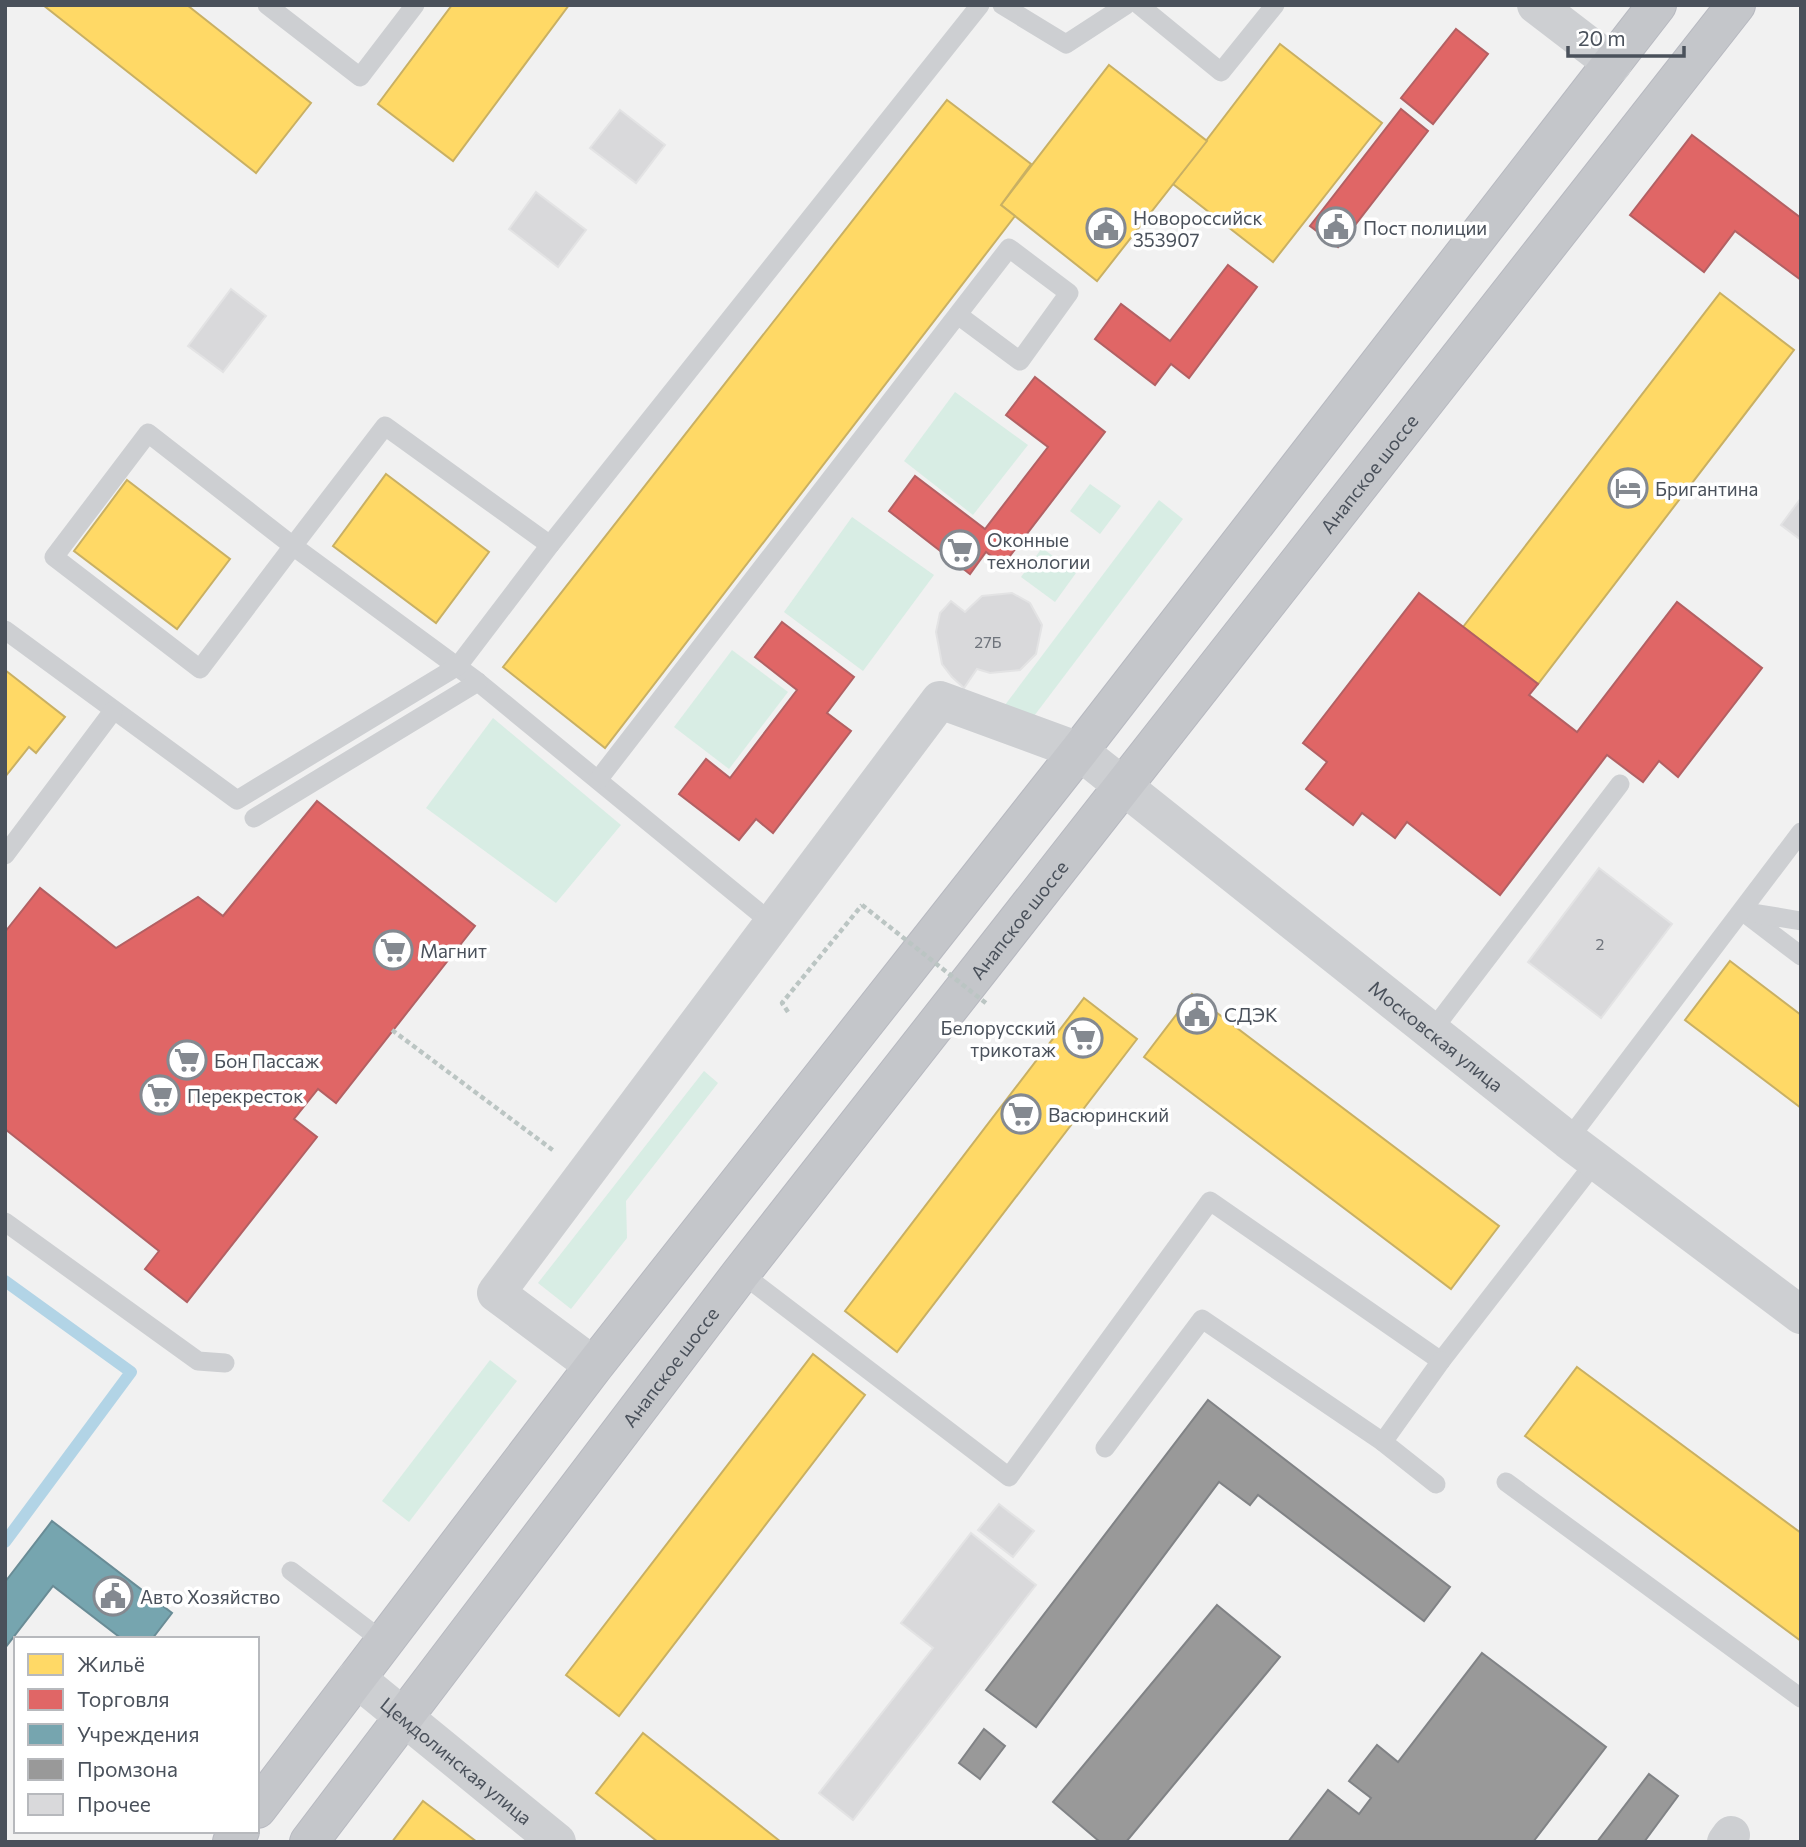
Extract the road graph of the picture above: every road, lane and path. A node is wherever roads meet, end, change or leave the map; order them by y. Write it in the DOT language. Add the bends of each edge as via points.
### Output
graph roads {
  1 [pos="267,5"];
  2 [pos="415,5"];
  3 [pos="980,5"];
  4 [pos="1002,5"];
  5 [pos="1126,5"];
  6 [pos="1139,5"];
  7 [pos="1275,5"];
  8 [pos="1536,5"];
  9 [pos="1657,5"];
  10 [pos="1736,5"];
  11 [pos="1613,64"];
  12 [pos="958,315"];
  13 [pos="293,545"];
  14 [pos="550,545"];
  15 [pos="5,630"];
  16 [pos="458,666"];
  17 [pos="478,682"];
  18 [pos="113,711"];
  19 [pos="1079,751"];
  20 [pos="598,780"];
  21 [pos="1620,784"];
  22 [pos="1123,787"];
  23 [pos="254,818"];
  24 [pos="1801,832"];
  25 [pos="5,855"];
  26 [pos="1742,911"];
  27 [pos="1801,921"];
  28 [pos="773,924"];
  29 [pos="1801,956"];
  30 [pos="987,1004"];
  31 [pos="788,1012"];
  32 [pos="392,1030"];
  33 [pos="1431,1032"];
  34 [pos="1582,1151"];
  35 [pos="562,1157"];
  36 [pos="5,1222"];
  37 [pos="741,1273"];
  38 [pos="1801,1315"];
  39 [pos="1441,1361"];
  40 [pos="225,1363"];
  41 [pos="594,1366"];
  42 [pos="1383,1442"];
  43 [pos="1105,1448"];
  44 [pos="1506,1482"];
  45 [pos="1436,1484"];
  46 [pos="291,1571"];
  47 [pos="384,1642"];
  48 [pos="356,1678"];
  49 [pos="1801,1698"];
  50 [pos="405,1718"];
  51 [pos="259,1806"];
  52 [pos="309,1842"];
  53 [pos="557,1842"];
  1 -- 2 [label="lane" via="360,77"];
  3 -- 14 [label="lane"];
  4 -- 5 [label="lane" via="1066,44"];
  6 -- 7 [label="lane" via="1222,72"];
  8 -- 11 [label="street"];
  9 -- 11 [label="highway"];
  10 -- 22 [label="highway, Анапское шоссе"];
  11 -- 19 [label="highway"];
  12 -- 20 [label="lane" via="1020,361 1069,293 1009,248"];
  13 -- 13 [label="lane" via="148,433 54,557 200,669"];
  13 -- 14 [label="lane" via="385,426"];
  13 -- 16 [label="lane"];
  14 -- 16 [label="lane"];
  15 -- 18 [label="lane"];
  16 -- 17 [label="lane"];
  16 -- 18 [label="lane" via="237,800"];
  17 -- 20 [label="lane"];
  17 -- 23 [label="lane"];
  18 -- 25 [label="lane"];
  19 -- 22 [label="street, Московская улица"];
  19 -- 28 [label="street, Московская улица" via="940,700"];
  19 -- 41 [label="highway"];
  20 -- 28 [label="lane"];
  21 -- 33 [label="lane"];
  22 -- 33 [label="street, Московская улица"];
  22 -- 37 [label="highway, Анапское шоссе"];
  24 -- 26 [label="lane"];
  26 -- 27 [label="lane"];
  26 -- 29 [label="lane"];
  26 -- 34 [label="lane"];
  28 -- 41 [label="street" via="496,1293"];
  30 -- 31 [label="path, bridge" via="862,905 782,1003"];
  32 -- 35 [label="path"];
  33 -- 34 [label="street, Московская улица"];
  34 -- 38 [label="street, Московская улица"];
  34 -- 39 [label="lane"];
  36 -- 40 [label="lane" via="198,1361"];
  37 -- 39 [label="lane" via="1009,1477 1210,1201"];
  37 -- 50 [label="highway, Анапское шоссе"];
  39 -- 42 [label="lane"];
  41 -- 47 [label="highway"];
  42 -- 43 [label="lane" via="1202,1319"];
  42 -- 45 [label="lane"];
  44 -- 49 [label="lane"];
  46 -- 47 [label="lane"];
  47 -- 48 [label="highway"];
  48 -- 50 [label="street, Цемдолинская улица"];
  48 -- 51 [label="highway"];
  50 -- 52 [label="highway, Анапское шоссе"];
  50 -- 53 [label="street, Цемдолинская улица"];
}
